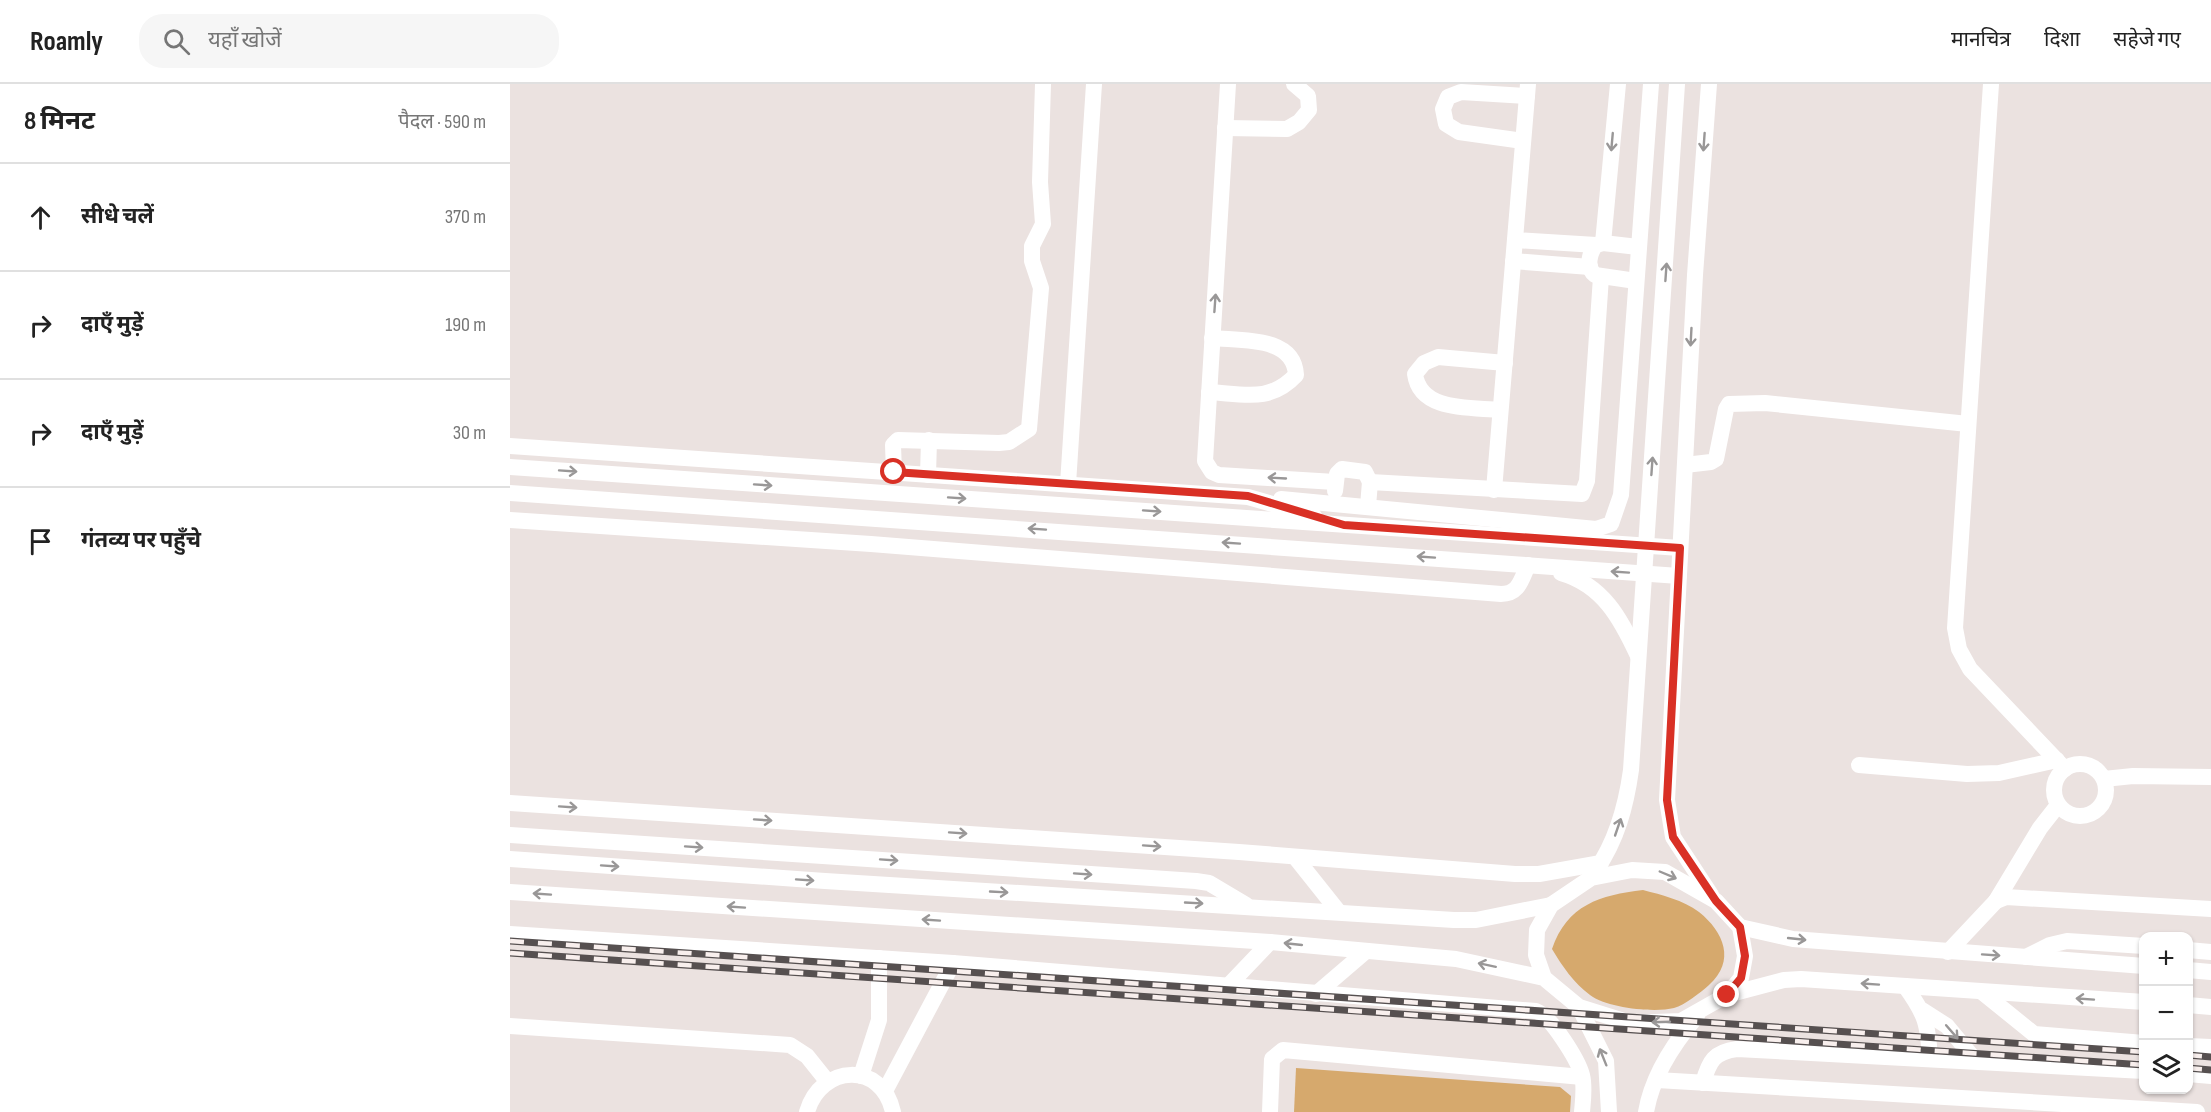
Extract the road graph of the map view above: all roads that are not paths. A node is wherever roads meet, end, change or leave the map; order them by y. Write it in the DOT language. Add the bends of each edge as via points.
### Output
graph roads {
  1 [pos="1043,84"];
  2 [pos="1094,84"];
  3 [pos="1228,84"];
  4 [pos="1293,84"];
  5 [pos="1618,84"];
  6 [pos="1651,84"];
  7 [pos="1677,84"];
  8 [pos="1709,84"];
  9 [pos="1991,84"];
  10 [pos="1528,90"];
  11 [pos="1226,128"];
  12 [pos="1523,141"];
  13 [pos="1640,224"];
  14 [pos="1669,226"];
  15 [pos="1515,240"];
  16 [pos="1600,244"];
  17 [pos="1638,247"];
  18 [pos="1513,261"];
  19 [pos="1595,272"];
  20 [pos="1636,281"];
  21 [pos="1212,338"];
  22 [pos="1505,363"];
  23 [pos="1209,392"];
  24 [pos="1500,410"];
  25 [pos="1968,424"];
  26 [pos="929,440"];
  27 [pos="510,446"];
  28 [pos="1685,465"];
  29 [pos="510,467"];
  30 [pos="894,472"];
  31 [pos="928,475"];
  32 [pos="1335,482"];
  33 [pos="1370,482"];
  34 [pos="1068,484"];
  35 [pos="1494,490"];
  36 [pos="510,493"];
  37 [pos="1621,495"];
  38 [pos="1248,496"];
  39 [pos="1650,496"];
  40 [pos="1334,504"];
  41 [pos="1368,506"];
  42 [pos="510,520"];
  43 [pos="1344,525"];
  44 [pos="1647,546"];
  45 [pos="1680,548"];
  46 [pos="1533,565"];
  47 [pos="1645,574"];
  48 [pos="1679,576"];
  49 [pos="1639,660"];
  50 [pos="2061,764"];
  51 [pos="1859,765"];
  52 [pos="2211,777"];
  53 [pos="2104,779"];
  54 [pos="510,803"];
  55 [pos="2058,805"];
  56 [pos="510,835"];
  57 [pos="1295,857"];
  58 [pos="510,859"];
  59 [pos="1601,862"];
  60 [pos="1591,878"];
  61 [pos="510,892"];
  62 [pos="1716,901"];
  63 [pos="1996,901"];
  64 [pos="1551,905"];
  65 [pos="1248,906"];
  66 [pos="2211,909"];
  67 [pos="1338,911"];
  68 [pos="1740,927"];
  69 [pos="510,934"];
  70 [pos="1270,942"];
  71 [pos="2139,946"];
  72 [pos="2193,950"];
  73 [pos="1365,952"];
  74 [pos="1948,952"];
  75 [pos="2211,952"];
  76 [pos="2025,957"];
  77 [pos="879,958"];
  78 [pos="953,963"];
  79 [pos="2139,966"];
  80 [pos="2193,970"];
  81 [pos="2211,972"];
  82 [pos="1544,978"];
  83 [pos="1227,986"];
  84 [pos="1905,986"];
  85 [pos="1982,992"];
  86 [pos="1316,994"];
  87 [pos="1727,995"];
  88 [pos="2139,1002"];
  89 [pos="2193,1005"];
  90 [pos="1579,1007"];
  91 [pos="2211,1007"];
  92 [pos="1704,1008"];
  93 [pos="1922,1010"];
  94 [pos="510,1026"];
  95 [pos="2139,1043"];
  96 [pos="2193,1046"];
  97 [pos="2211,1047"];
  98 [pos="1930,1059"];
  99 [pos="1976,1061"];
  100 [pos="2139,1071"];
  101 [pos="2193,1074"];
  102 [pos="861,1076"];
  103 [pos="2211,1076"];
  104 [pos="1582,1077"];
  105 [pos="1657,1080"];
  106 [pos="827,1082"];
  107 [pos="1703,1083"];
  108 [pos="885,1091"];
  109 [pos="807,1112"];
  110 [pos="893,1112"];
  111 [pos="1270,1112"];
  112 [pos="1582,1112"];
  113 [pos="1609,1112"];
  114 [pos="1646,1112"];
  115 [pos="2197,1112"];
  1 -- 26 [label="street" via="1043,224 1032,246 1032,261 1041,288 1029,429 1009,442"];
  2 -- 34 [label="street"];
  3 -- 11 [label="street"];
  4 -- 11 [label="street" via="1308,96 1309,110 1299,122 1287,129"];
  5 -- 16 [label="street, one-way"];
  6 -- 13 [label="street"];
  7 -- 14 [label="street"];
  8 -- 28 [label="street, one-way"];
  9 -- 25 [label="street"];
  10 -- 12 [label="street"];
  10 -- 12 [label="street" via="1461,92 1448,97 1443,110 1446,124 1459,132"];
  21 -- 11 [label="street, one-way"];
  12 -- 15 [label="street"];
  13 -- 14 [label="street"];
  13 -- 17 [label="street"];
  39 -- 14 [label="street, one-way"];
  15 -- 16 [label="street"];
  15 -- 18 [label="street"];
  16 -- 17 [label="street"];
  16 -- 19 [label="street" via="1591,254"];
  17 -- 20 [label="street"];
  18 -- 19 [label="street"];
  18 -- 22 [label="street"];
  19 -- 20 [label="street"];
  19 -- 35 [label="street" via="1586,488 1576,495"];
  20 -- 37 [label="street"];
  21 -- 23 [label="street"];
  21 -- 23 [label="street" via="1271,345 1288,352 1296,363 1296,375 1285,387 1268,395"];
  22 -- 24 [label="street"];
  22 -- 24 [label="street" via="1438,357 1424,363 1415,374 1417,386 1427,398 1444,405"];
  32 -- 23 [label="street, one-way" via="1212,472 1205,461"];
  24 -- 35 [label="street"];
  25 -- 28 [label="street" via="1735,402 1726,409 1716,459"];
  25 -- 50 [label="street" via="1955,628 1959,649 1970,669"];
  26 -- 30 [label="street" via="895,442"];
  26 -- 31 [label="street"];
  27 -- 30 [label="street"];
  28 -- 45 [label="street"];
  29 -- 43 [label="street, one-way"];
  30 -- 31 [label="street"];
  31 -- 34 [label="street"];
  32 -- 33 [label="street" via="1342,469 1365,472"];
  32 -- 40 [label="street"];
  33 -- 35 [label="street"];
  33 -- 41 [label="street"];
  34 -- 38 [label="street"];
  46 -- 36 [label="street, one-way"];
  37 -- 39 [label="street"];
  37 -- 41 [label="street" via="1611,524 1596,529"];
  38 -- 40 [label="street"];
  38 -- 43 [label="street"];
  39 -- 44 [label="street"];
  40 -- 41 [label="street"];
  42 -- 46 [label="street" via="1501,594 1516,590"];
  43 -- 44 [label="street"];
  44 -- 45 [label="street"];
  44 -- 47 [label="street"];
  45 -- 48 [label="street"];
  47 -- 46 [label="street, one-way"];
  46 -- 49 [label="street" via="1575,577 1600,593 1621,618"];
  47 -- 48 [label="street"];
  47 -- 49 [label="street"];
  48 -- 62 [label="street" via="1667,800 1673,837"];
  59 -- 49 [label="street, one-way" via="1610,849 1632,770"];
  50 -- 51 [label="street" via="1967,774"];
  50 -- 53 [label="street" via="2083,764"];
  50 -- 55 [label="street" via="2054,789"];
  52 -- 53 [label="street"];
  53 -- 55 [label="street" via="2106,797 2096,811 2071,815"];
  54 -- 57 [label="street, one-way"];
  55 -- 63 [label="street"];
  56 -- 65 [label="street, one-way" via="1196,881 1209,883"];
  57 -- 59 [label="street" via="1515,874 1539,874"];
  57 -- 67 [label="street"];
  58 -- 65 [label="street, one-way"];
  59 -- 60 [label="street"];
  60 -- 62 [label="street, one-way" via="1648,869 1665,872"];
  60 -- 64 [label="street"];
  70 -- 61 [label="street, one-way"];
  62 -- 68 [label="street"];
  63 -- 66 [label="street" via="2012,897"];
  63 -- 74 [label="street"];
  64 -- 67 [label="street" via="1476,920"];
  64 -- 82 [label="street" via="1537,930 1536,955"];
  65 -- 67 [label="street"];
  68 -- 74 [label="street, one-way" via="1793,939"];
  68 -- 87 [label="street" via="1745,956 1741,978"];
  69 -- 77 [label="street"];
  73 -- 70 [label="street, one-way"];
  70 -- 83 [label="street"];
  71 -- 76 [label="street" via="2067,940"];
  72 -- 75 [label="street"];
  82 -- 73 [label="street, one-way" via="1456,959"];
  73 -- 86 [label="street"];
  74 -- 76 [label="street, one-way"];
  76 -- 79 [label="street"];
  77 -- 78 [label="street"];
  77 -- 102 [label="street" via="879,1020"];
  78 -- 83 [label="street"];
  78 -- 108 [label="street"];
  80 -- 81 [label="street"];
  82 -- 90 [label="street"];
  83 -- 86 [label="street"];
  84 -- 85 [label="street"];
  84 -- 87 [label="street, one-way" via="1801,979"];
  84 -- 93 [label="street"];
  88 -- 85 [label="street, one-way"];
  85 -- 95 [label="street" via="2034,1034"];
  86 -- 104 [label="street" via="1539,1012 1575,1058"];
  87 -- 92 [label="street"];
  89 -- 91 [label="street"];
  92 -- 90 [label="street, one-way" via="1681,1021 1630,1023"];
  113 -- 90 [label="street, one-way" via="1606,1062"];
  92 -- 105 [label="street" via="1678,1039"];
  93 -- 98 [label="street" via="1928,1027"];
  93 -- 99 [label="street, one-way" via="1947,1026"];
  94 -- 106 [label="street" via="790,1046 807,1056"];
  96 -- 97 [label="street"];
  98 -- 99 [label="street"];
  98 -- 107 [label="street" via="1737,1049 1715,1055 1708,1063"];
  99 -- 100 [label="street"];
  101 -- 103 [label="street"];
  102 -- 106 [label="street" via="846,1074"];
  102 -- 108 [label="street"];
  104 -- 111 [label="street" via="1282,1050 1272,1059"];
  104 -- 112 [label="street"];
  105 -- 107 [label="street"];
  105 -- 114 [label="street"];
  106 -- 109 [label="street" via="811,1098"];
  107 -- 115 [label="street"];
  108 -- 110 [label="street"];
}
